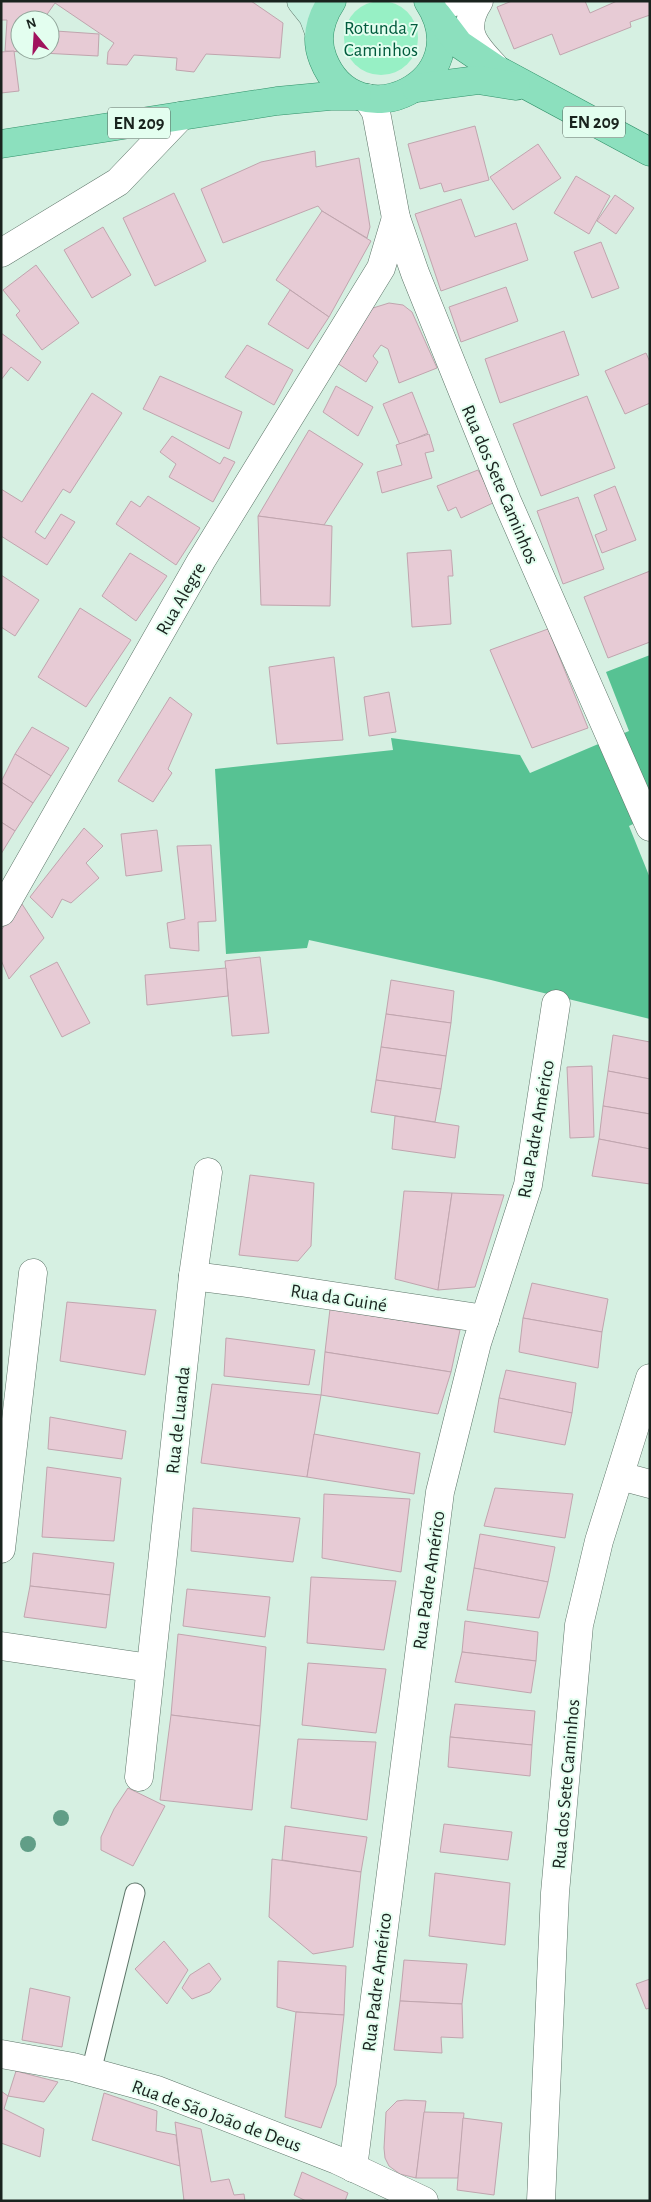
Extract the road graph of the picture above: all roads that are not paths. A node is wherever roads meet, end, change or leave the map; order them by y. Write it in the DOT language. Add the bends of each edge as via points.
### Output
graph roads {
  1 [pos="302,1"];
  2 [pos="332,1"];
  3 [pos="468,1"];
  4 [pos="479,1"];
  5 [pos="441,13"];
  6 [pos="319,42"];
  7 [pos="496,69"];
  8 [pos="539,92"];
  9 [pos="407,93"];
  10 [pos="362,97"];
  11 [pos="277,101"];
  12 [pos="181,116"];
  13 [pos="381,131"];
  14 [pos="1,144"];
  15 [pos="650,152"];
  16 [pos="396,218"];
  17 [pos="1,253"];
  18 [pos="368,288"];
  19 [pos="426,301"];
  20 [pos="650,828"];
  21 [pos="1,912"];
  22 [pos="556,1004"];
  23 [pos="208,1172"];
  24 [pos="33,1273"];
  25 [pos="193,1276"];
  26 [pos="485,1319"];
  27 [pos="650,1378"];
  28 [pos="620,1476"];
  29 [pos="650,1484"];
  30 [pos="1,1549"];
  31 [pos="1,1646"];
  32 [pos="150,1668"];
  33 [pos="139,1777"];
  34 [pos="135,1893"];
  35 [pos="1,2054"];
  36 [pos="91,2072"];
  37 [pos="353,2168"];
  38 [pos="406,2198"];
  39 [pos="540,2201"];
  1 -- 6 [label="main road" via="313,16"];
  2 -- 6 [label="main road" via="324,13"];
  3 -- 5 [label="street" via="457,10"];
  4 -- 7 [label="street" via="470,27 473,44"];
  5 -- 7 [label="main road, EN 209" via="459,44"];
  5 -- 9 [label="main road" via="439,55 430,73"];
  6 -- 10 [label="main road" via="327,70 340,85"];
  6 -- 11 [label="main road, EN 209" via="316,68 310,79 299,91"];
  7 -- 8 [label="main road, EN 209"];
  8 -- 9 [label="main road, EN 209" via="478,80"];
  8 -- 15 [label="main road, EN 209"];
  9 -- 10 [label="main road" via="377,100"];
  9 -- 13 [label="street, Rua dos Sete Caminhos" via="384,113"];
  10 -- 11 [label="main road, EN 209"];
  10 -- 13 [label="street, Rua dos Sete Caminhos" via="376,112"];
  11 -- 12 [label="main road, EN 209"];
  12 -- 14 [label="main road, EN 209"];
  12 -- 17 [label="street" via="118,182"];
  13 -- 16 [label="street, Rua dos Sete Caminhos"];
  16 -- 18 [label="street, Rua Alegre" via="381,268"];
  16 -- 19 [label="street, Rua dos Sete Caminhos"];
  18 -- 19 [label="street" via="392,284 407,288"];
  18 -- 21 [label="street, Rua Alegre" via="201,561"];
  19 -- 20 [label="street, Rua dos Sete Caminhos" via="507,501"];
  22 -- 26 [label="street, Rua Padre Américo" via="528,1185"];
  23 -- 25 [label="street, Rua de Luanda"];
  24 -- 30 [label="street"];
  25 -- 26 [label="street, Rua da Guiné"];
  25 -- 32 [label="street, Rua de Luanda"];
  26 -- 37 [label="street, Rua Padre Américo" via="440,1492"];
  27 -- 28 [label="street, Rua dos Sete Caminhos"];
  28 -- 29 [label="street"];
  28 -- 39 [label="street, Rua dos Sete Caminhos" via="599,1541 579,1625 555,1893"];
  31 -- 32 [label="street"];
  32 -- 33 [label="street, Rua de Luanda"];
  34 -- 36 [label="lane"];
  35 -- 36 [label="street, Rua de São João de Deus"];
  36 -- 37 [label="street, Rua de São João de Deus" via="156,2090"];
  37 -- 38 [label="street, Rua de São João de Deus"];
}
